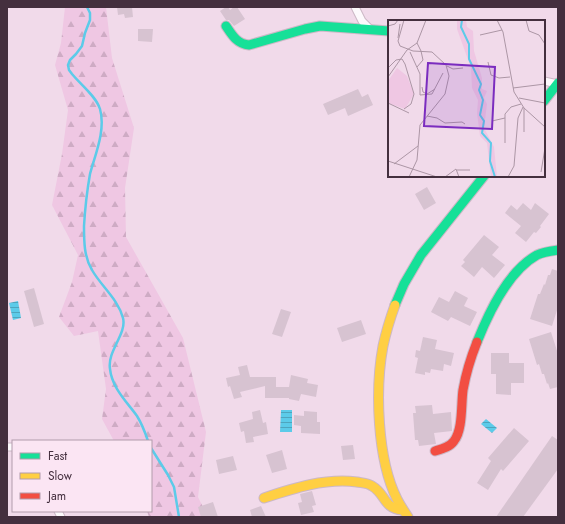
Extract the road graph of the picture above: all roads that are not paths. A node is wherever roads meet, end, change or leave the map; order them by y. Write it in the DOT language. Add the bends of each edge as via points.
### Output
graph roads {
  1 [pos="355,7"];
  2 [pos="226,26"];
  3 [pos="371,30"];
  4 [pos="388,31"];
  5 [pos="545,81"];
  6 [pos="558,83"];
  7 [pos="545,100"];
  8 [pos="483,177"];
  9 [pos="558,250"];
  10 [pos="435,451"];
  11 [pos="264,498"];
  12 [pos="405,513"];
  1 -- 3 [label="street" via="362,21"];
  2 -- 3 [label="street" via="243,45 316,27"];
  3 -- 4 [label="street"];
  5 -- 6 [label="street"];
  6 -- 7 [label="street"];
  8 -- 12 [label="street" via="416,263 398,296 385,334 380,369 380,426 390,479"];
  9 -- 10 [label="street" via="541,253 529,261 512,277 496,302 470,361 464,384 457,437 450,446"];
  11 -- 12 [label="street" via="311,485 348,481 372,486 390,507"];
}
